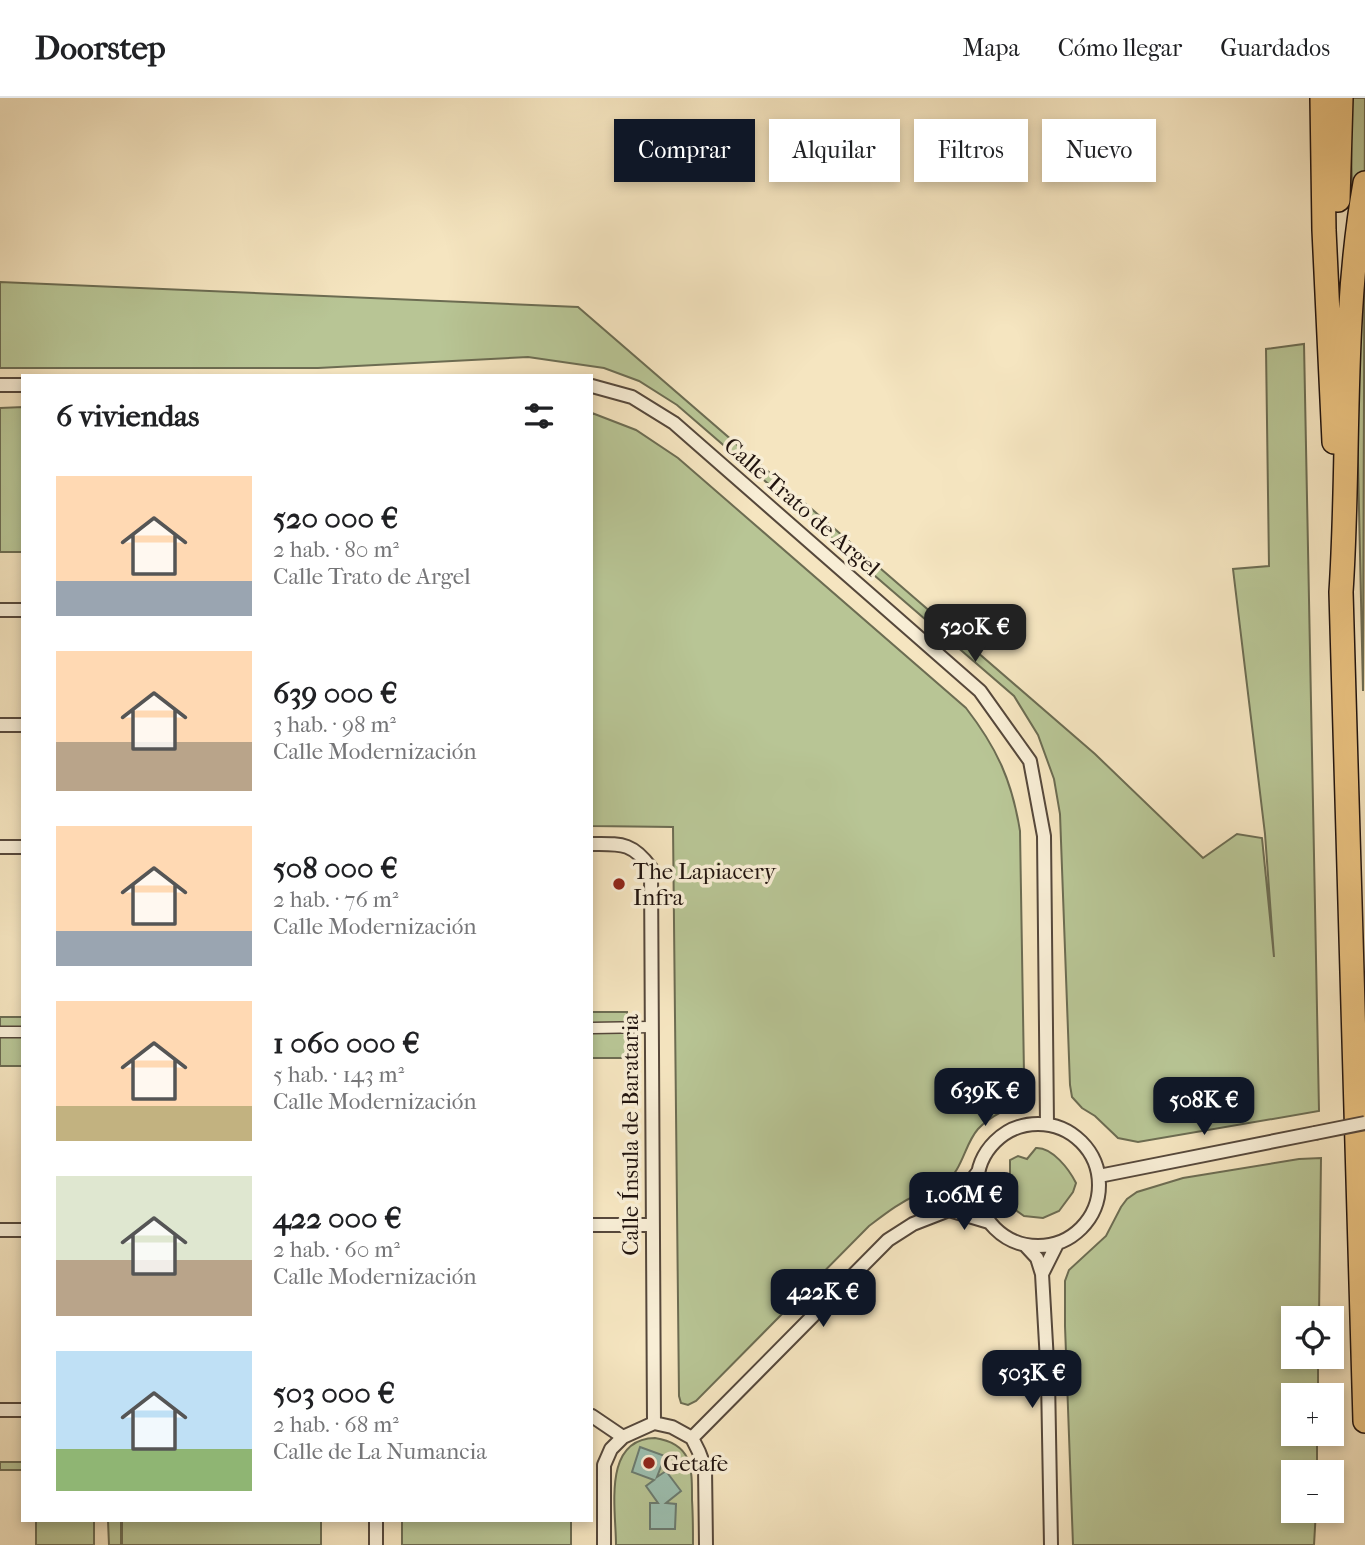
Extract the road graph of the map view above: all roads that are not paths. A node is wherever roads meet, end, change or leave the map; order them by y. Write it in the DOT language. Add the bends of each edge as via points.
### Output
graph roads {
  1 [pos="1322,98"];
  2 [pos="1341,98"];
  3 [pos="1365,183"];
  4 [pos="21,385"];
  5 [pos="0,386"];
  6 [pos="593,386"];
  7 [pos="1332,398"];
  8 [pos="1341,592"];
  9 [pos="0,610"];
  10 [pos="21,610"];
  11 [pos="0,725"];
  12 [pos="21,725"];
  13 [pos="593,844"];
  14 [pos="0,847"];
  15 [pos="21,847"];
  16 [pos="650,1027"];
  17 [pos="593,1028"];
  18 [pos="0,1032"];
  19 [pos="21,1032"];
  20 [pos="1365,1123"];
  21 [pos="1047,1124"];
  22 [pos="978,1172"];
  23 [pos="1099,1176"];
  24 [pos="949,1210"];
  25 [pos="989,1222"];
  26 [pos="593,1225"];
  27 [pos="652,1225"];
  28 [pos="0,1230"];
  29 [pos="21,1230"];
  30 [pos="1057,1244"];
  31 [pos="1025,1245"];
  32 [pos="1042,1274"];
  33 [pos="0,1410"];
  34 [pos="21,1410"];
  35 [pos="593,1417"];
  36 [pos="1365,1421"];
  37 [pos="654,1423"];
  38 [pos="623,1437"];
  39 [pos="692,1438"];
  40 [pos="376,1522"];
  41 [pos="376,1545"];
  42 [pos="604,1545"];
  43 [pos="706,1545"];
  44 [pos="1051,1545"];
  1 -- 7 [label="highway"];
  2 -- 7 [label="highway"];
  3 -- 8 [label="highway" via="1353,276"];
  4 -- 5 [label="street"];
  6 -- 21 [label="street, Calle Trato de Argel" via="632,397 674,423 979,691 1030,761 1044,836"];
  7 -- 8 [label="highway"];
  8 -- 36 [label="highway"];
  9 -- 10 [label="street"];
  11 -- 12 [label="street"];
  13 -- 16 [label="street, Calle Ínsula de Barataria" via="621,844 639,851 651,868"];
  14 -- 15 [label="street"];
  16 -- 17 [label="street"];
  16 -- 27 [label="street, Calle Ínsula de Barataria"];
  18 -- 19 [label="street"];
  20 -- 23 [label="street, bridge"];
  21 -- 22 [label="street" via="1011,1130 996,1140"];
  21 -- 23 [label="street" via="1082,1142"];
  22 -- 24 [label="street"];
  22 -- 25 [label="street" via="978,1198"];
  23 -- 30 [label="street" via="1100,1193 1086,1225"];
  24 -- 25 [label="street"];
  24 -- 39 [label="street" via="888,1240"];
  25 -- 31 [label="street"];
  26 -- 27 [label="street"];
  27 -- 37 [label="street, Calle Ínsula de Barataria"];
  28 -- 29 [label="street"];
  30 -- 31 [label="street"];
  30 -- 32 [label="street"];
  31 -- 32 [label="street" via="1037,1258"];
  32 -- 44 [label="street"];
  33 -- 34 [label="street"];
  35 -- 38 [label="street"];
  37 -- 38 [label="street"];
  37 -- 39 [label="street"];
  38 -- 42 [label="street" via="604,1465"];
  39 -- 43 [label="street" via="705,1468"];
  40 -- 41 [label="street"];
}
